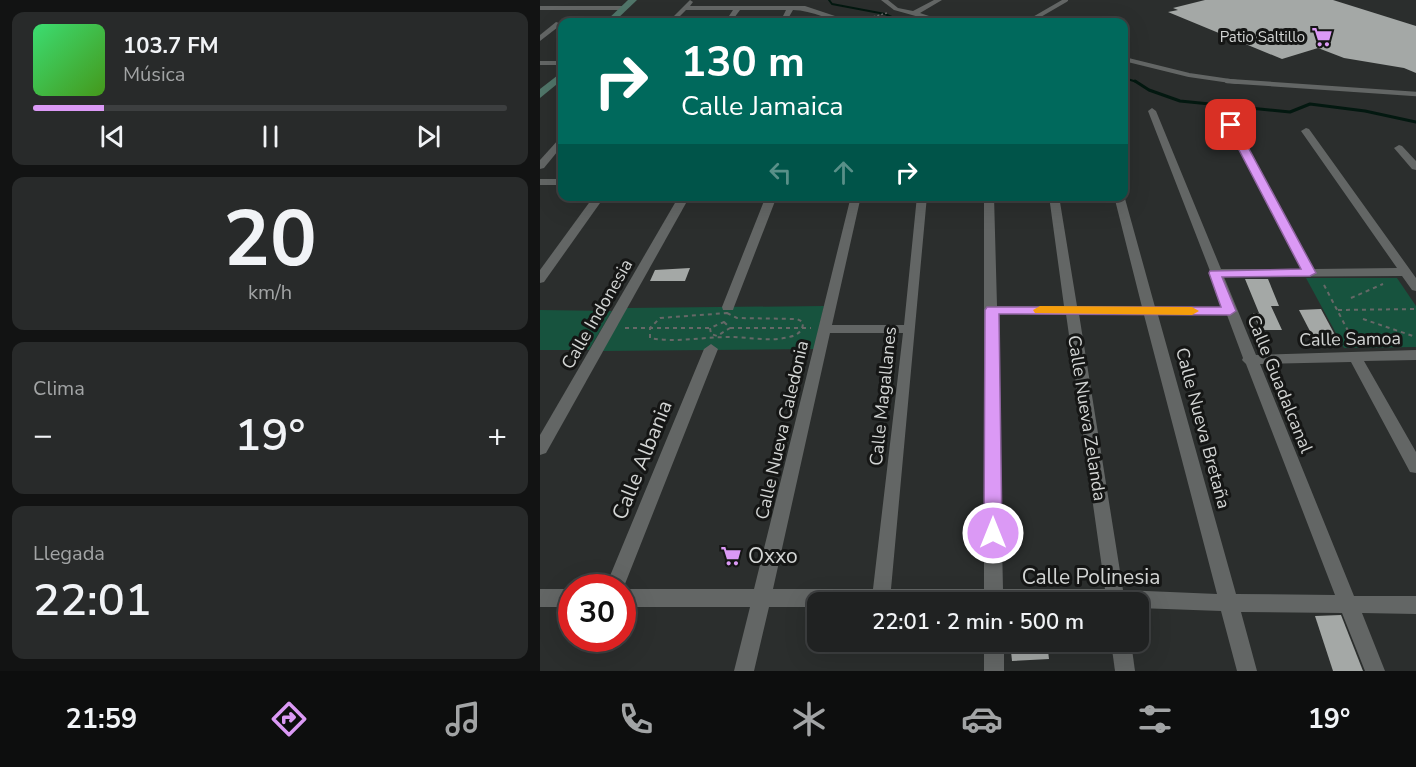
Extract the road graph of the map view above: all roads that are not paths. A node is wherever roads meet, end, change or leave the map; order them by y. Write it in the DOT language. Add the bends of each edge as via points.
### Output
graph roads {
  1 [pos="633,0"];
  2 [pos="642,0"];
  3 [pos="692,0"];
  4 [pos="884,0"];
  5 [pos="939,0"];
  6 [pos="1066,0"];
  7 [pos="804,4"];
  8 [pos="540,8"];
  9 [pos="625,8"];
  10 [pos="684,8"];
  11 [pos="738,8"];
  12 [pos="791,8"];
  13 [pos="913,14"];
  14 [pos="614,18"];
  15 [pos="622,18"];
  16 [pos="675,18"];
  17 [pos="731,18"];
  18 [pos="785,18"];
  19 [pos="835,18"];
  20 [pos="930,18"];
  21 [pos="1035,18"];
  22 [pos="540,24"];
  23 [pos="558,24"];
  24 [pos="558,26"];
  25 [pos="540,39"];
  26 [pos="1128,60"];
  27 [pos="540,63"];
  28 [pos="558,63"];
  29 [pos="558,67"];
  30 [pos="558,79"];
  31 [pos="540,84"];
  32 [pos="1416,94"];
  33 [pos="540,95"];
  34 [pos="1152,111"];
  35 [pos="1231,125"];
  36 [pos="1306,131"];
  37 [pos="558,146"];
  38 [pos="1399,148"];
  39 [pos="540,166"];
  40 [pos="1416,167"];
  41 [pos="540,182"];
  42 [pos="558,182"];
  43 [pos="596,201"];
  44 [pos="682,201"];
  45 [pos="770,201"];
  46 [pos="855,201"];
  47 [pos="921,201"];
  48 [pos="989,201"];
  49 [pos="1055,201"];
  50 [pos="1120,201"];
  51 [pos="1406,272"];
  52 [pos="1215,273"];
  53 [pos="1310,273"];
  54 [pos="540,279"];
  55 [pos="1416,287"];
  56 [pos="728,307"];
  57 [pos="992,310"];
  58 [pos="1071,310"];
  59 [pos="1151,310"];
  60 [pos="1230,311"];
  61 [pos="822,328"];
  62 [pos="910,329"];
  63 [pos="715,341"];
  64 [pos="1416,356"];
  65 [pos="1355,357"];
  66 [pos="1249,360"];
  67 [pos="540,449"];
  68 [pos="1416,466"];
  69 [pos="620,574"];
  70 [pos="882,592"];
  71 [pos="994,592"];
  72 [pos="1114,592"];
  73 [pos="540,598"];
  74 [pos="558,598"];
  75 [pos="636,598"];
  76 [pos="763,598"];
  77 [pos="807,598"];
  78 [pos="1149,602"];
  79 [pos="1230,603"];
  80 [pos="1348,604"];
  81 [pos="1416,605"];
  82 [pos="994,652"];
  83 [pos="1122,652"];
  84 [pos="744,671"];
  85 [pos="994,671"];
  86 [pos="1125,671"];
  87 [pos="1247,671"];
  88 [pos="1375,671"];
  1 -- 9 [label="street"];
  2 -- 15 [label="street"];
  3 -- 10 [label="street"];
  4 -- 13 [label="street"];
  5 -- 13 [label="street"];
  6 -- 21 [label="lane"];
  7 -- 12 [label="street"];
  7 -- 19 [label="street"];
  8 -- 9 [label="street"];
  9 -- 14 [label="street"];
  10 -- 11 [label="street"];
  10 -- 16 [label="street"];
  11 -- 12 [label="street"];
  11 -- 17 [label="street"];
  12 -- 18 [label="street"];
  13 -- 20 [label="street"];
  22 -- 23 [label="street"];
  24 -- 25 [label="street"];
  26 -- 32 [label="lane" via="1229,82"];
  27 -- 28 [label="street"];
  29 -- 31 [label="street"];
  30 -- 33 [label="street"];
  34 -- 52 [label="street, Calle Guadalcanal"];
  35 -- 53 [label="street"];
  36 -- 51 [label="street"];
  37 -- 39 [label="street"];
  38 -- 40 [label="street"];
  41 -- 42 [label="street"];
  43 -- 54 [label="street"];
  44 -- 67 [label="street, Calle Indonesia"];
  45 -- 56 [label="street"];
  46 -- 61 [label="street, Calle Nueva Caledonia"];
  47 -- 62 [label="street, Calle Magallanes"];
  48 -- 57 [label="street"];
  49 -- 58 [label="street, Calle Nueva Zelanda"];
  50 -- 59 [label="street, Calle Nueva Bretaña"];
  51 -- 53 [label="street"];
  51 -- 55 [label="street"];
  52 -- 53 [label="street"];
  52 -- 60 [label="street, Calle Guadalcanal"];
  57 -- 58 [label="street"];
  57 -- 71 [label="street"];
  58 -- 59 [label="street"];
  58 -- 72 [label="street, Calle Nueva Zelanda"];
  59 -- 60 [label="street"];
  59 -- 79 [label="street, Calle Nueva Bretaña"];
  60 -- 66 [label="street, Calle Guadalcanal"];
  61 -- 62 [label="street"];
  61 -- 76 [label="street, Calle Nueva Caledonia"];
  62 -- 70 [label="street, Calle Magallanes"];
  63 -- 69 [label="street, Calle Albania"];
  64 -- 65 [label="street, Calle Samoa"];
  65 -- 66 [label="street, Calle Samoa"];
  65 -- 68 [label="street"];
  66 -- 80 [label="street, Calle Guadalcanal"];
  73 -- 74 [label="street"];
  75 -- 76 [label="street, Calle Polinesia"];
  76 -- 77 [label="street, Calle Polinesia"];
  76 -- 84 [label="street, Calle Nueva Caledonia"];
  78 -- 79 [label="street, Calle Polinesia"];
  79 -- 80 [label="street, Calle Polinesia"];
  79 -- 87 [label="street, Calle Nueva Bretaña"];
  80 -- 81 [label="street, Calle Polinesia"];
  80 -- 88 [label="street, Calle Guadalcanal"];
  82 -- 85 [label="street"];
  83 -- 86 [label="street"];
}
